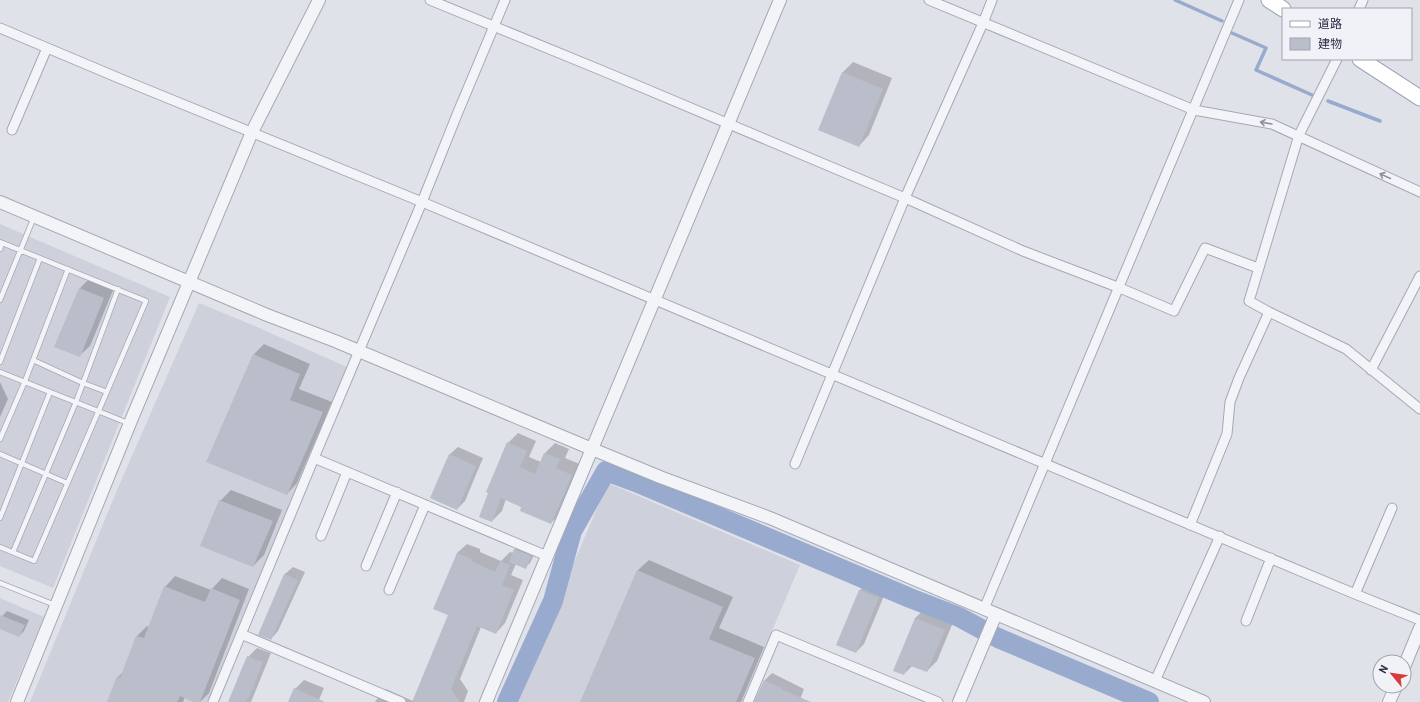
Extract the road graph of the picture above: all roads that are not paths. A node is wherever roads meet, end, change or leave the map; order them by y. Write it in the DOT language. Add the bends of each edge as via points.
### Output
graph roads {
  1 [pos="319,0"];
  2 [pos="430,0"];
  3 [pos="505,0"];
  4 [pos="780,0"];
  5 [pos="928,0"];
  6 [pos="992,0"];
  7 [pos="1239,0"];
  8 [pos="1268,0"];
  9 [pos="1282,8"];
  10 [pos="983,23"];
  11 [pos="494,26"];
  12 [pos="0,28"];
  13 [pos="47,48"];
  14 [pos="1336,60"];
  15 [pos="1362,60"];
  16 [pos="1420,98"];
  17 [pos="1194,110"];
  18 [pos="728,124"];
  19 [pos="12,130"];
  20 [pos="252,132"];
  21 [pos="1299,135"];
  22 [pos="1420,192"];
  23 [pos="905,198"];
  24 [pos="0,202"];
  25 [pos="422,202"];
  26 [pos="34,216"];
  27 [pos="1,242"];
  28 [pos="0,249"];
  29 [pos="20,250"];
  30 [pos="40,258"];
  31 [pos="1258,268"];
  32 [pos="68,269"];
  33 [pos="1420,276"];
  34 [pos="190,283"];
  35 [pos="1120,288"];
  36 [pos="118,289"];
  37 [pos="655,299"];
  38 [pos="0,300"];
  39 [pos="1269,312"];
  40 [pos="357,356"];
  41 [pos="33,360"];
  42 [pos="0,362"];
  43 [pos="1371,370"];
  44 [pos="0,372"];
  45 [pos="832,374"];
  46 [pos="25,382"];
  47 [pos="83,383"];
  48 [pos="50,392"];
  49 [pos="106,392"];
  50 [pos="76,402"];
  51 [pos="1420,409"];
  52 [pos="98,411"];
  53 [pos="130,423"];
  54 [pos="0,439"];
  55 [pos="592,449"];
  56 [pos="0,454"];
  57 [pos="314,458"];
  58 [pos="22,464"];
  59 [pos="795,464"];
  60 [pos="1046,464"];
  61 [pos="347,472"];
  62 [pos="46,474"];
  63 [pos="67,483"];
  64 [pos="397,492"];
  65 [pos="425,505"];
  66 [pos="1392,508"];
  67 [pos="0,518"];
  68 [pos="1190,525"];
  69 [pos="321,536"];
  70 [pos="1220,536"];
  71 [pos="0,546"];
  72 [pos="13,552"];
  73 [pos="547,556"];
  74 [pos="1271,558"];
  75 [pos="366,566"];
  76 [pos="0,584"];
  77 [pos="389,590"];
  78 [pos="1355,594"];
  79 [pos="55,605"];
  80 [pos="984,609"];
  81 [pos="996,614"];
  82 [pos="1420,620"];
  83 [pos="1246,621"];
  84 [pos="1420,628"];
  85 [pos="242,634"];
  86 [pos="1409,654"];
  87 [pos="1156,682"];
  88 [pos="17,702"];
  89 [pos="213,702"];
  90 [pos="401,702"];
  91 [pos="486,702"];
  92 [pos="748,702"];
  93 [pos="938,702"];
  94 [pos="959,702"];
  95 [pos="1204,702"];
  1 -- 20 [label="street"];
  2 -- 11 [label="street"];
  3 -- 11 [label="street"];
  4 -- 18 [label="street"];
  5 -- 10 [label="street"];
  6 -- 10 [label="street"];
  7 -- 17 [label="street"];
  8 -- 9 [label="main road"];
  10 -- 17 [label="street"];
  10 -- 23 [label="street"];
  11 -- 18 [label="street"];
  11 -- 25 [label="street"];
  12 -- 13 [label="street"];
  13 -- 19 [label="street"];
  13 -- 20 [label="street"];
  14 -- 21 [label="street"];
  15 -- 16 [label="main road"];
  21 -- 17 [label="street, one-way" via="1272,124"];
  17 -- 35 [label="street"];
  18 -- 23 [label="street"];
  18 -- 37 [label="street"];
  20 -- 25 [label="street"];
  20 -- 34 [label="street"];
  22 -- 21 [label="street, one-way"];
  21 -- 31 [label="street"];
  23 -- 35 [label="street" via="1023,251"];
  23 -- 45 [label="street"];
  24 -- 26 [label="street"];
  25 -- 37 [label="street"];
  25 -- 40 [label="street"];
  26 -- 29 [label="lane"];
  26 -- 34 [label="street"];
  27 -- 28 [label="lane"];
  27 -- 29 [label="lane"];
  29 -- 30 [label="lane"];
  29 -- 38 [label="lane"];
  30 -- 32 [label="lane"];
  30 -- 42 [label="lane"];
  31 -- 35 [label="street" via="1204,248 1174,311"];
  31 -- 39 [label="street" via="1249,301"];
  32 -- 36 [label="lane"];
  32 -- 41 [label="lane"];
  33 -- 43 [label="street"];
  34 -- 40 [label="street"];
  34 -- 53 [label="street"];
  35 -- 60 [label="street"];
  36 -- 47 [label="lane"];
  36 -- 49 [label="lane" via="146,300"];
  37 -- 45 [label="street"];
  37 -- 55 [label="street"];
  39 -- 43 [label="street" via="1346,349"];
  39 -- 68 [label="street" via="1230,402 1227,434"];
  40 -- 55 [label="street"];
  40 -- 57 [label="street"];
  41 -- 46 [label="lane"];
  41 -- 47 [label="lane"];
  43 -- 51 [label="street"];
  44 -- 46 [label="lane"];
  45 -- 59 [label="street"];
  45 -- 60 [label="street"];
  46 -- 48 [label="lane"];
  46 -- 54 [label="lane"];
  47 -- 49 [label="lane"];
  47 -- 50 [label="lane"];
  48 -- 50 [label="lane"];
  48 -- 58 [label="lane"];
  49 -- 52 [label="lane"];
  50 -- 52 [label="lane"];
  50 -- 62 [label="lane"];
  52 -- 53 [label="lane"];
  52 -- 63 [label="lane"];
  53 -- 79 [label="street"];
  55 -- 73 [label="street"];
  55 -- 80 [label="street" via="770,518"];
  56 -- 58 [label="lane"];
  57 -- 61 [label="street"];
  57 -- 85 [label="street"];
  58 -- 62 [label="lane"];
  58 -- 67 [label="lane"];
  60 -- 68 [label="street"];
  60 -- 80 [label="street"];
  61 -- 64 [label="street"];
  61 -- 69 [label="street"];
  62 -- 63 [label="lane"];
  62 -- 72 [label="lane"];
  63 -- 72 [label="lane" via="34,561"];
  64 -- 65 [label="street"];
  64 -- 75 [label="street"];
  65 -- 73 [label="street"];
  65 -- 77 [label="street"];
  66 -- 78 [label="street"];
  68 -- 70 [label="street"];
  70 -- 74 [label="street"];
  70 -- 87 [label="street"];
  71 -- 72 [label="lane"];
  73 -- 91 [label="street"];
  74 -- 78 [label="street"];
  74 -- 83 [label="street"];
  76 -- 79 [label="lane"];
  78 -- 82 [label="street"];
  79 -- 88 [label="street"];
  80 -- 81 [label="street"];
  81 -- 87 [label="street"];
  81 -- 94 [label="street"];
  84 -- 86 [label="street"];
  85 -- 89 [label="street"];
  85 -- 90 [label="street"];
  87 -- 95 [label="street"];
  92 -- 93 [label="street" via="776,635"];
}
